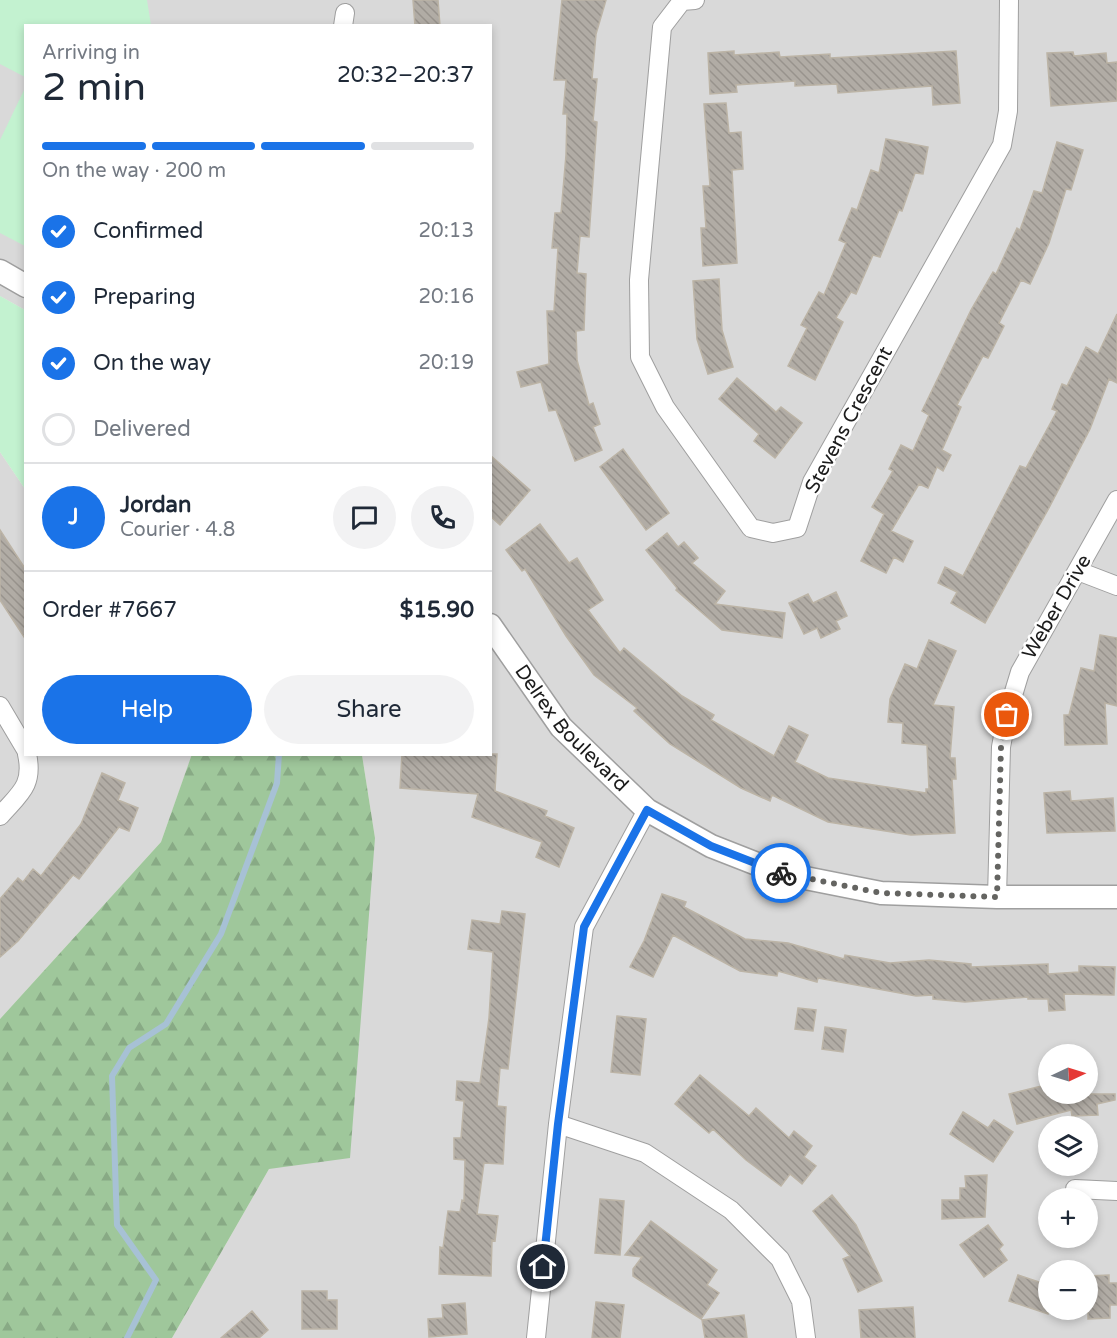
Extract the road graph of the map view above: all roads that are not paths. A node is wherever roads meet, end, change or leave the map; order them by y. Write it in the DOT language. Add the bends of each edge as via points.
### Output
graph roads {
  1 [pos="695,0"];
  2 [pos="1009,0"];
  3 [pos="0,271"];
  4 [pos="24,284"];
  5 [pos="1117,500"];
  6 [pos="1078,572"];
  7 [pos="1117,586"];
  8 [pos="492,628"];
  9 [pos="0,706"];
  10 [pos="24,748"];
  11 [pos="27,756"];
  12 [pos="647,810"];
  13 [pos="0,816"];
  14 [pos="997,897"];
  15 [pos="1117,897"];
  16 [pos="558,1124"];
  17 [pos="1098,1191"];
  18 [pos="1117,1191"];
  19 [pos="536,1338"];
  20 [pos="806,1338"];
  1 -- 2 [label="street, Stevens Crescent" via="681,2 662,27 639,280 640,357 664,407 751,528 773,533 797,528 812,482 1002,145 1008,111"];
  3 -- 4 [label="street"];
  5 -- 6 [label="street, Weber Drive"];
  6 -- 7 [label="street"];
  6 -- 14 [label="street, Weber Drive" via="1020,672 1007,715 1001,747"];
  8 -- 12 [label="street, Delrex Boulevard" via="561,727"];
  9 -- 10 [label="street"];
  11 -- 13 [label="street" via="27,785"];
  12 -- 14 [label="street, Delrex Boulevard" via="711,846 780,873 881,893"];
  12 -- 16 [label="street" via="584,927"];
  14 -- 15 [label="street, Delrex Boulevard"];
  16 -- 19 [label="street"];
  16 -- 20 [label="street" via="645,1153 731,1210 780,1259 801,1301"];
  17 -- 18 [label="street"];
}
